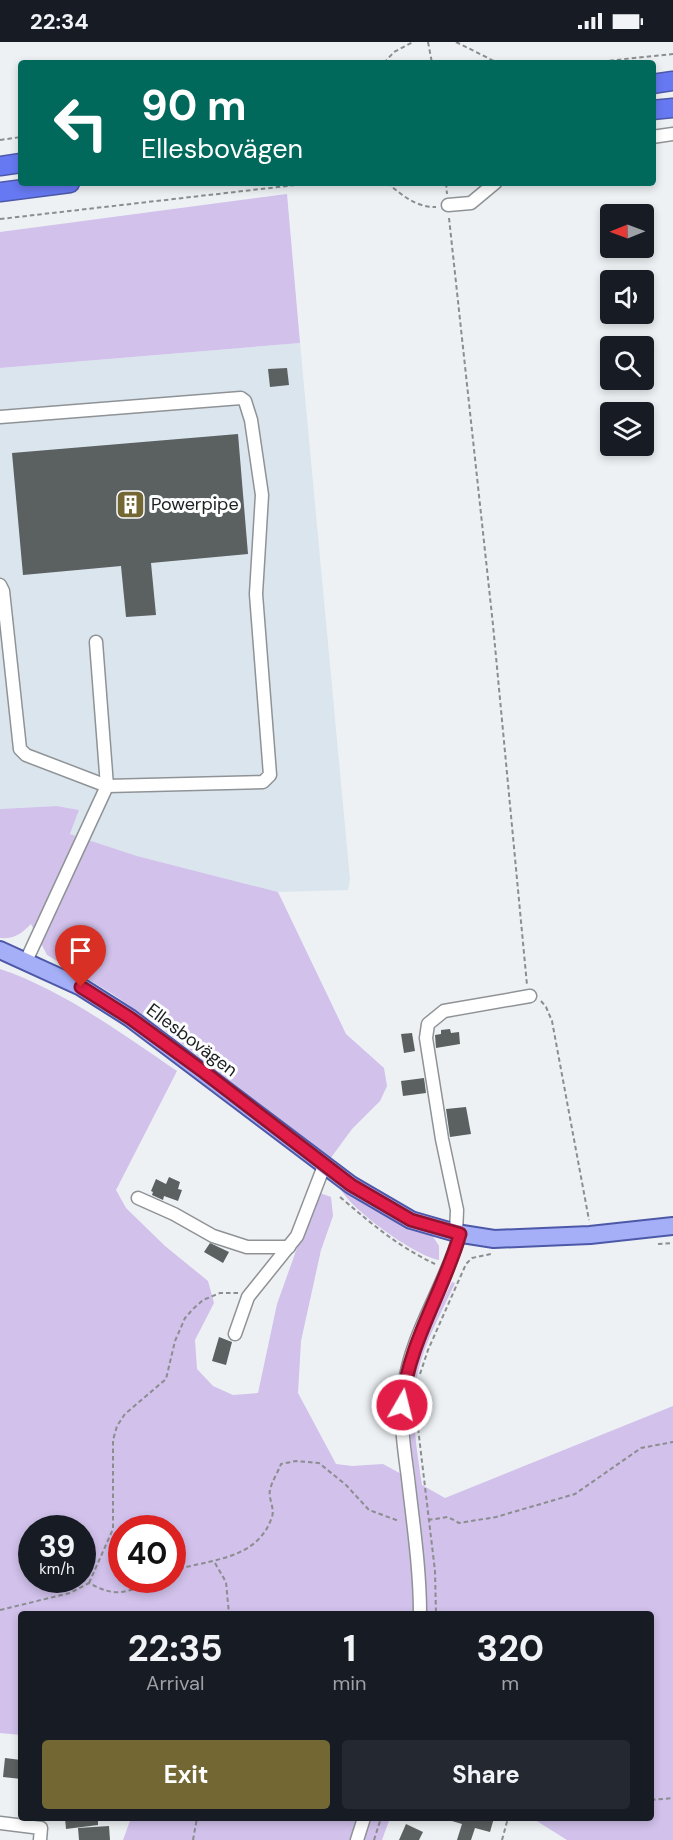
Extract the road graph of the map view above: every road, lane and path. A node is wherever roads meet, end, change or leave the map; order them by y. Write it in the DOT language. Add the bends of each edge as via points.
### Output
graph roads {
  1 [pos="413,42"];
  2 [pos="428,42"];
  3 [pos="456,42"];
  4 [pos="673,54"];
  5 [pos="387,60"];
  6 [pos="431,60"];
  7 [pos="492,60"];
  8 [pos="616,60"];
  9 [pos="673,81"];
  10 [pos="656,83"];
  11 [pos="673,108"];
  12 [pos="656,110"];
  13 [pos="673,134"];
  14 [pos="656,136"];
  15 [pos="18,137"];
  16 [pos="0,140"];
  17 [pos="18,163"];
  18 [pos="0,166"];
  19 [pos="47,186"];
  20 [pos="287,186"];
  21 [pos="391,186"];
  22 [pos="491,186"];
  23 [pos="0,192"];
  24 [pos="448,205"];
  25 [pos="0,219"];
  26 [pos="0,417"];
  27 [pos="0,585"];
  28 [pos="96,642"];
  29 [pos="107,786"];
  30 [pos="0,951"];
  31 [pos="26,961"];
  32 [pos="530,996"];
  33 [pos="324,1166"];
  34 [pos="138,1198"];
  35 [pos="673,1226"];
  36 [pos="458,1234"];
  37 [pos="590,1235"];
  38 [pos="653,1243"];
  39 [pos="673,1243"];
  40 [pos="289,1247"];
  41 [pos="496,1253"];
  42 [pos="249,1295"];
  43 [pos="236,1334"];
  44 [pos="419,1378"];
  45 [pos="418,1383"];
  46 [pos="673,1442"];
  47 [pos="428,1520"];
  48 [pos="413,1522"];
  49 [pos="215,1562"];
  50 [pos="96,1567"];
  51 [pos="186,1567"];
  52 [pos="70,1593"];
  53 [pos="0,1610"];
  54 [pos="229,1611"];
  55 [pos="420,1611"];
  56 [pos="436,1611"];
  57 [pos="673,1798"];
  58 [pos="654,1800"];
  59 [pos="196,1821"];
  60 [pos="363,1821"];
  61 [pos="380,1821"];
  62 [pos="507,1821"];
  63 [pos="0,1823"];
  64 [pos="40,1840"];
  65 [pos="193,1840"];
  66 [pos="357,1840"];
  67 [pos="374,1840"];
  68 [pos="502,1840"];
  1 -- 5 [label="path"];
  2 -- 6 [label="path"];
  3 -- 7 [label="path"];
  4 -- 8 [label="path"];
  9 -- 10 [label="highway"];
  11 -- 12 [label="highway"];
  13 -- 14 [label="street"];
  15 -- 16 [label="path"];
  17 -- 18 [label="highway"];
  19 -- 23 [label="highway"];
  20 -- 25 [label="path"];
  21 -- 24 [label="path" via="425,207"];
  22 -- 24 [label="street" via="471,203"];
  24 -- 32 [label="path"];
  26 -- 29 [label="street" via="241,398 248,406 262,495 256,594 270,775 262,782"];
  27 -- 29 [label="street" via="20,749 26,755"];
  28 -- 29 [label="street"];
  29 -- 31 [label="street"];
  30 -- 31 [label="main road, Ellesbovägen"];
  31 -- 33 [label="main road, Ellesbovägen" via="81,987 130,1018"];
  32 -- 36 [label="street" via="444,1011 428,1024 426,1038"];
  32 -- 37 [label="path" via="544,1004 552,1021"];
  33 -- 36 [label="main road, Ellesbovägen" via="411,1220"];
  33 -- 40 [label="street"];
  34 -- 40 [label="street" via="213,1236 247,1246"];
  35 -- 37 [label="main road, Ellesbovägen"];
  36 -- 37 [label="main road, Ellesbovägen" via="494,1239"];
  36 -- 48 [label="street" via="404,1385 402,1418"];
  38 -- 39 [label="path"];
  40 -- 42 [label="street"];
  41 -- 44 [label="path" via="472,1258 466,1264"];
  42 -- 43 [label="street"];
  42 -- 50 [label="path" via="220,1293 192,1309 175,1341 166,1379 125,1414 117,1426 113,1440 113,1529"];
  45 -- 47 [label="path" via="418,1428"];
  46 -- 47 [label="path" via="641,1448 575,1494 496,1517 459,1523 448,1517"];
  47 -- 56 [label="path"];
  48 -- 49 [label="path" via="369,1510 319,1463 281,1464 270,1491 274,1515 263,1536 242,1552"];
  48 -- 55 [label="street"];
  49 -- 51 [label="path"];
  49 -- 54 [label="path" via="226,1582"];
  52 -- 53 [label="path"];
  57 -- 58 [label="path"];
  59 -- 65 [label="path"];
  60 -- 66 [label="street"];
  61 -- 67 [label="path"];
  62 -- 68 [label="path"];
  63 -- 64 [label="street" via="41,1828"];
}
